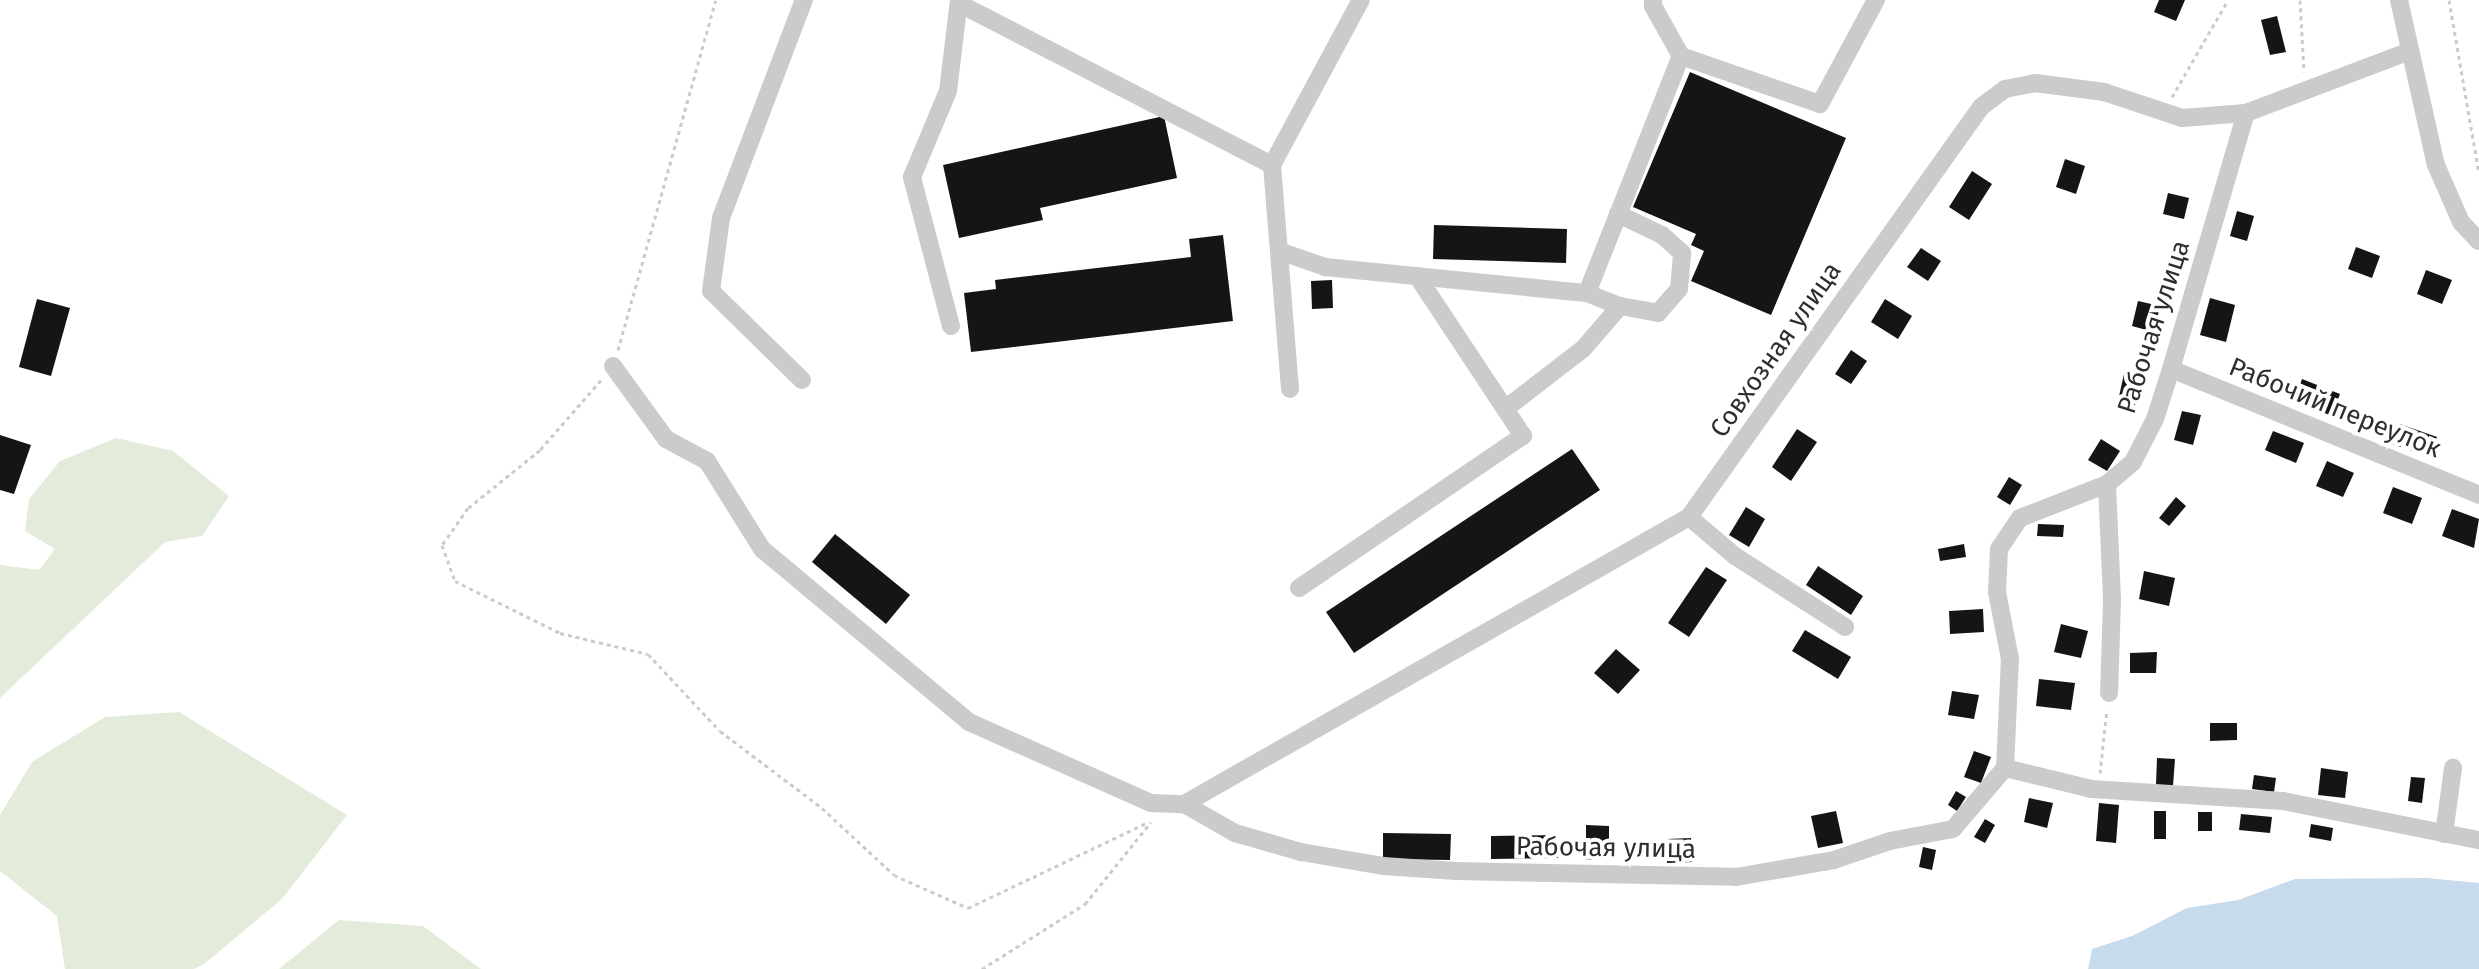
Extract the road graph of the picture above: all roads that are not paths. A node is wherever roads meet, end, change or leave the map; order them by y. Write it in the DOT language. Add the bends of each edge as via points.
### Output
graph roads {
  1 [pos="804,0"];
  2 [pos="1361,0"];
  3 [pos="1653,0"];
  4 [pos="1876,0"];
  5 [pos="2399,0"];
  6 [pos="960,2"];
  7 [pos="2410,51"];
  8 [pos="1681,56"];
  9 [pos="2246,113"];
  10 [pos="1272,165"];
  11 [pos="1618,214"];
  12 [pos="2479,241"];
  13 [pos="1279,251"];
  14 [pos="1417,276"];
  15 [pos="1587,293"];
  16 [pos="1620,306"];
  17 [pos="951,326"];
  18 [pos="613,366"];
  19 [pos="2171,369"];
  20 [pos="802,380"];
  21 [pos="1290,389"];
  22 [pos="1505,409"];
  23 [pos="2107,484"];
  24 [pos="2479,495"];
  25 [pos="1689,517"];
  26 [pos="1299,588"];
  27 [pos="1845,627"];
  28 [pos="2109,693"];
  29 [pos="2005,768"];
  30 [pos="2453,768"];
  31 [pos="1184,804"];
  32 [pos="2444,834"];
  33 [pos="2479,840"];
  1 -- 20 [label="street" via="721,218 711,291"];
  2 -- 10 [label="street"];
  3 -- 8 [label="street"];
  4 -- 8 [label="street" via="1820,104"];
  5 -- 7 [label="street"];
  6 -- 10 [label="street"];
  6 -- 17 [label="street" via="948,91 912,177"];
  7 -- 9 [label="street, Совхозная улица"];
  7 -- 12 [label="street" via="2436,165 2461,222"];
  8 -- 11 [label="street"];
  9 -- 19 [label="street, Рабочая улица"];
  9 -- 25 [label="street, Совхозная улица" via="2182,118 2104,92 2035,83 2005,89 1981,107"];
  10 -- 13 [label="street"];
  11 -- 15 [label="street"];
  11 -- 16 [label="street" via="1662,235 1682,253 1679,289 1658,313"];
  13 -- 14 [label="street" via="1325,267"];
  13 -- 21 [label="street"];
  14 -- 15 [label="street"];
  14 -- 22 [label="street"];
  15 -- 16 [label="street"];
  16 -- 22 [label="street" via="1583,349"];
  18 -- 31 [label="street" via="666,439 707,461 762,549 969,722 1151,803"];
  19 -- 23 [label="street, Рабочая улица" via="2155,419 2133,462"];
  19 -- 24 [label="street, Рабочий переулок"];
  22 -- 26 [label="street" via="1523,436"];
  23 -- 28 [label="street"];
  23 -- 29 [label="street, Рабочая улица" via="2020,518 1999,549 1997,592 2010,659"];
  25 -- 27 [label="street" via="1735,556"];
  25 -- 31 [label="street, Совхозная улица"];
  29 -- 31 [label="street, Рабочая улица" via="1953,829 1890,841 1834,860 1736,877 1383,866 1301,852 1235,833"];
  29 -- 32 [label="street" via="2099,790 2283,801"];
  30 -- 32 [label="street"];
  32 -- 33 [label="street"];
}
